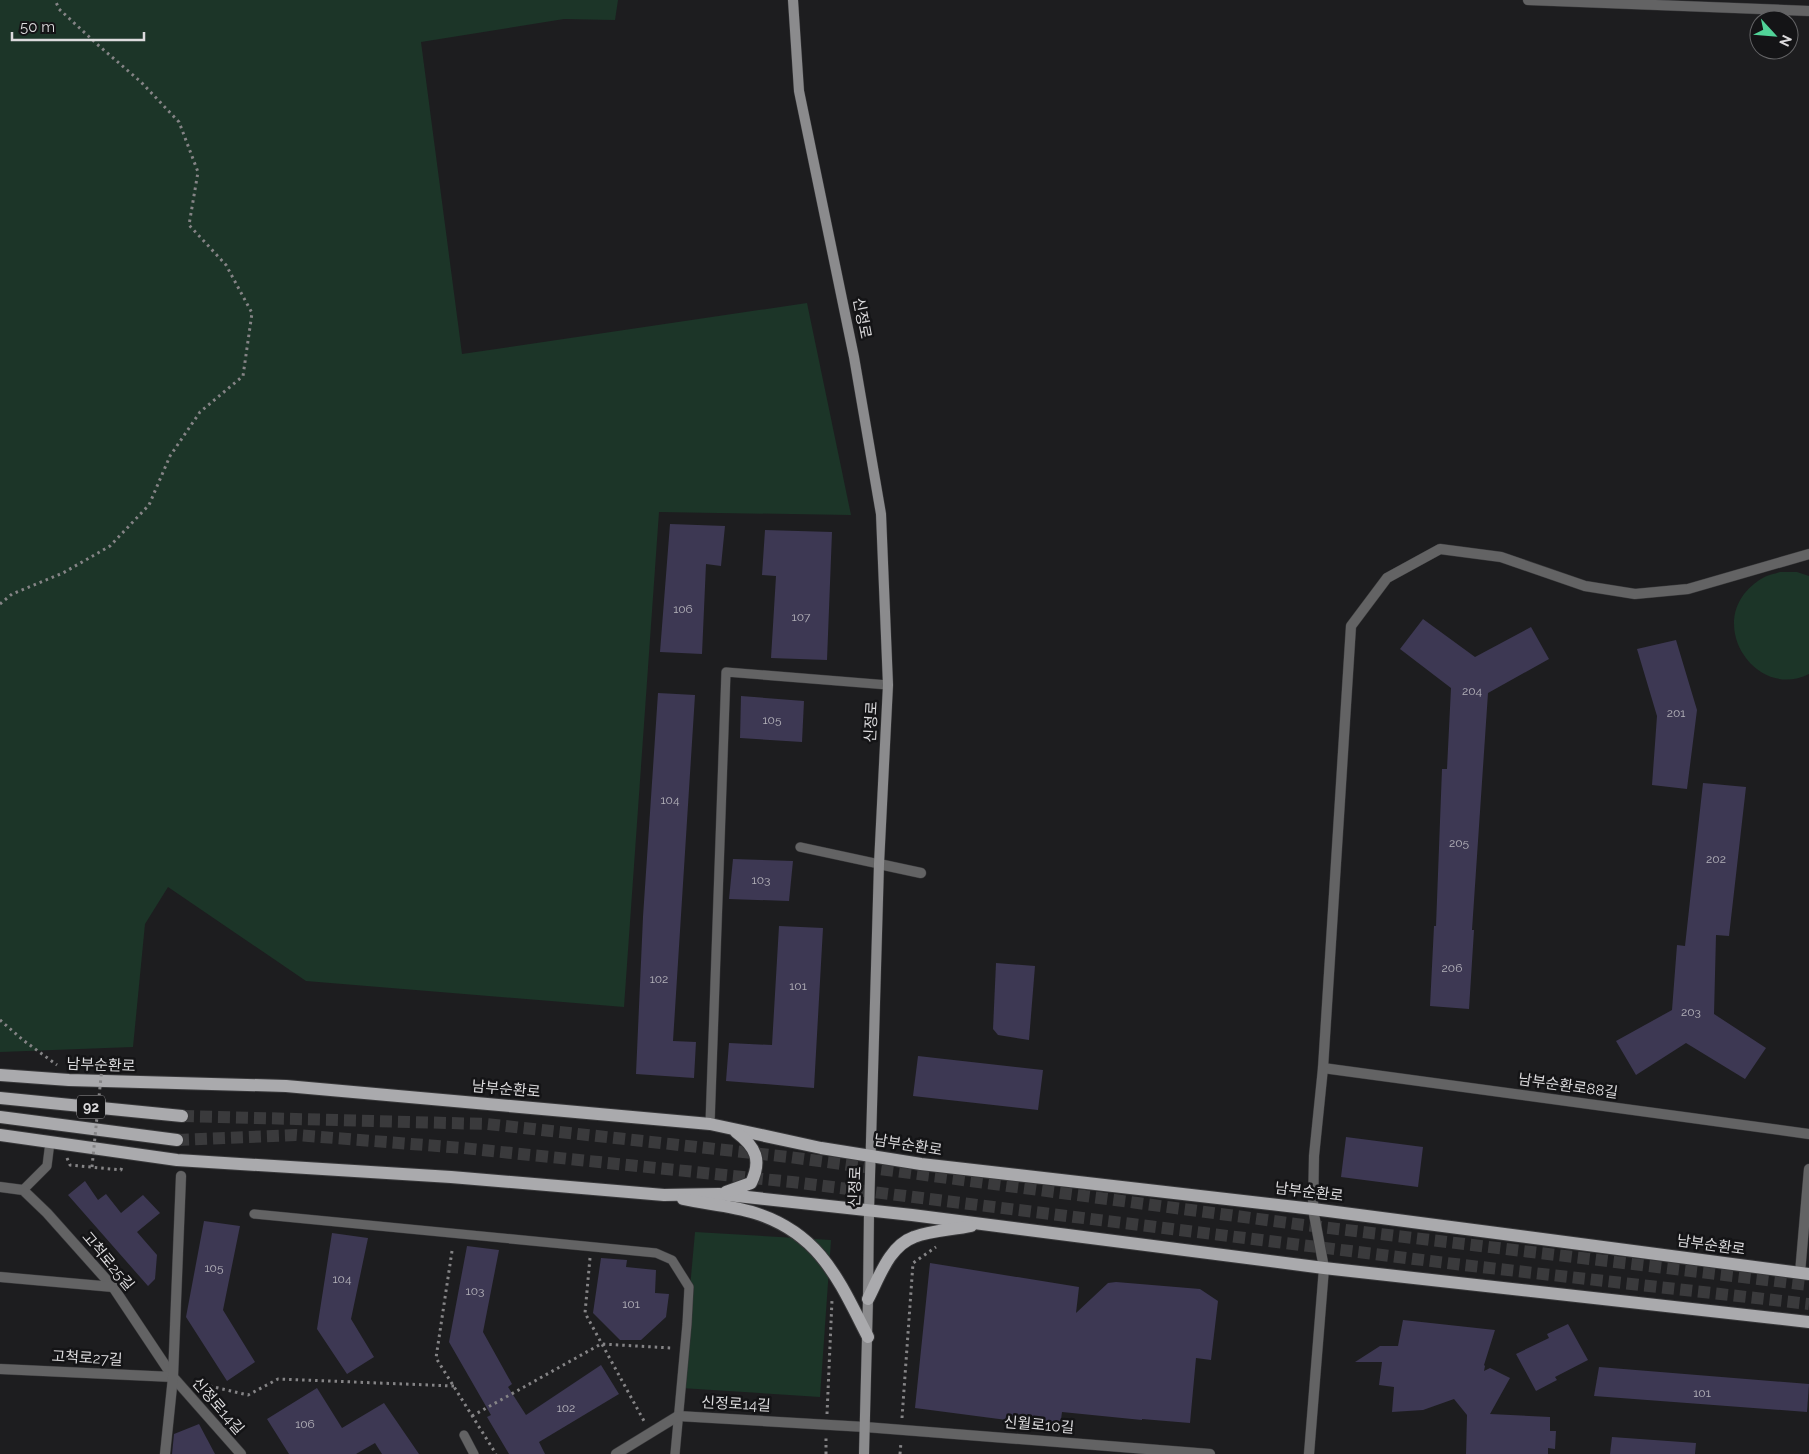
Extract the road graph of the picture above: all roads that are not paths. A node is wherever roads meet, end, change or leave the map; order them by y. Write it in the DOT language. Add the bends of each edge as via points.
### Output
graph roads {
  1 [pos="793,0"];
  2 [pos="1528,0"];
  3 [pos="1809,11"];
  4 [pos="1809,554"];
  5 [pos="888,685"];
  6 [pos="800,847"];
  7 [pos="879,864"];
  8 [pos="921,873"];
  9 [pos="1323,1068"];
  10 [pos="0,1075"];
  11 [pos="0,1098"];
  12 [pos="182,1116"];
  13 [pos="0,1117"];
  14 [pos="710,1124"];
  15 [pos="732,1129"];
  16 [pos="1809,1134"];
  17 [pos="0,1135"];
  18 [pos="177,1140"];
  19 [pos="50,1142"];
  20 [pos="871,1155"];
  21 [pos="1809,1169"];
  22 [pos="181,1176"];
  23 [pos="0,1187"];
  24 [pos="23,1190"];
  25 [pos="719,1194"];
  26 [pos="664,1195"];
  27 [pos="1313,1209"];
  28 [pos="869,1211"];
  29 [pos="254,1214"];
  30 [pos="985,1224"];
  31 [pos="1324,1268"];
  32 [pos="1805,1274"];
  33 [pos="0,1277"];
  34 [pos="113,1288"];
  35 [pos="868,1299"];
  36 [pos="1809,1322"];
  37 [pos="868,1337"];
  38 [pos="0,1369"];
  39 [pos="174,1377"];
  40 [pos="678,1416"];
  41 [pos="865,1427"];
  42 [pos="464,1435"];
  43 [pos="165,1454"];
  44 [pos="241,1454"];
  45 [pos="474,1454"];
  46 [pos="616,1454"];
  47 [pos="675,1454"];
  48 [pos="864,1454"];
  49 [pos="1210,1454"];
  50 [pos="1309,1454"];
  1 -- 5 [label="main road, 신정로" via="799,91 852,348 881,514"];
  2 -- 3 [label="street"];
  4 -- 9 [label="street" via="1688,588 1636,594 1585,586 1501,557 1440,549 1388,578 1351,626"];
  5 -- 7 [label="main road, 신정로"];
  5 -- 14 [label="lane" via="726,672"];
  6 -- 7 [label="lane"];
  7 -- 8 [label="street"];
  7 -- 20 [label="main road, 신정로"];
  9 -- 16 [label="street, 남부순환로88길"];
  9 -- 27 [label="street" via="1314,1156"];
  10 -- 14 [label="main road, 남부순환로" via="286,1086"];
  11 -- 12 [label="main road, 92"];
  13 -- 18 [label="main road, 92"];
  14 -- 15 [label="main road, 남부순환로"];
  15 -- 20 [label="main road, 남부순환로"];
  15 -- 25 [label="main road" via="749,1141 754,1150 757,1172 751,1183"];
  17 -- 19 [label="main road"];
  19 -- 24 [label="lane" via="47,1166"];
  19 -- 26 [label="main road" via="178,1160 451,1177"];
  20 -- 27 [label="main road, 남부순환로" via="920,1164"];
  20 -- 28 [label="main road, 신정로"];
  21 -- 32 [label="street"];
  22 -- 39 [label="street"];
  23 -- 24 [label="street"];
  24 -- 34 [label="street, 고척로25길" via="48,1213"];
  25 -- 26 [label="main road"];
  25 -- 28 [label="main road"];
  26 -- 37 [label="main road" via="755,1213 789,1227 827,1262"];
  27 -- 31 [label="street"];
  27 -- 32 [label="main road, 남부순환로"];
  28 -- 30 [label="main road"];
  28 -- 35 [label="main road, 신정로"];
  29 -- 40 [label="lane" via="656,1253 672,1260 689,1287"];
  30 -- 31 [label="main road"];
  30 -- 35 [label="main road" via="913,1237 901,1245 886,1265"];
  31 -- 36 [label="main road"];
  31 -- 50 [label="street"];
  33 -- 34 [label="street"];
  34 -- 39 [label="street, 고척로25길"];
  35 -- 37 [label="main road, 신정로"];
  37 -- 41 [label="main road, 신정로"];
  38 -- 39 [label="street, 고척로27길"];
  39 -- 43 [label="street"];
  39 -- 44 [label="street, 신정로14길"];
  40 -- 41 [label="street, 신정로14길"];
  40 -- 46 [label="street"];
  40 -- 47 [label="lane"];
  41 -- 48 [label="main road, 신정로"];
  41 -- 49 [label="street, 신월로10길"];
  42 -- 45 [label="lane"];
}
